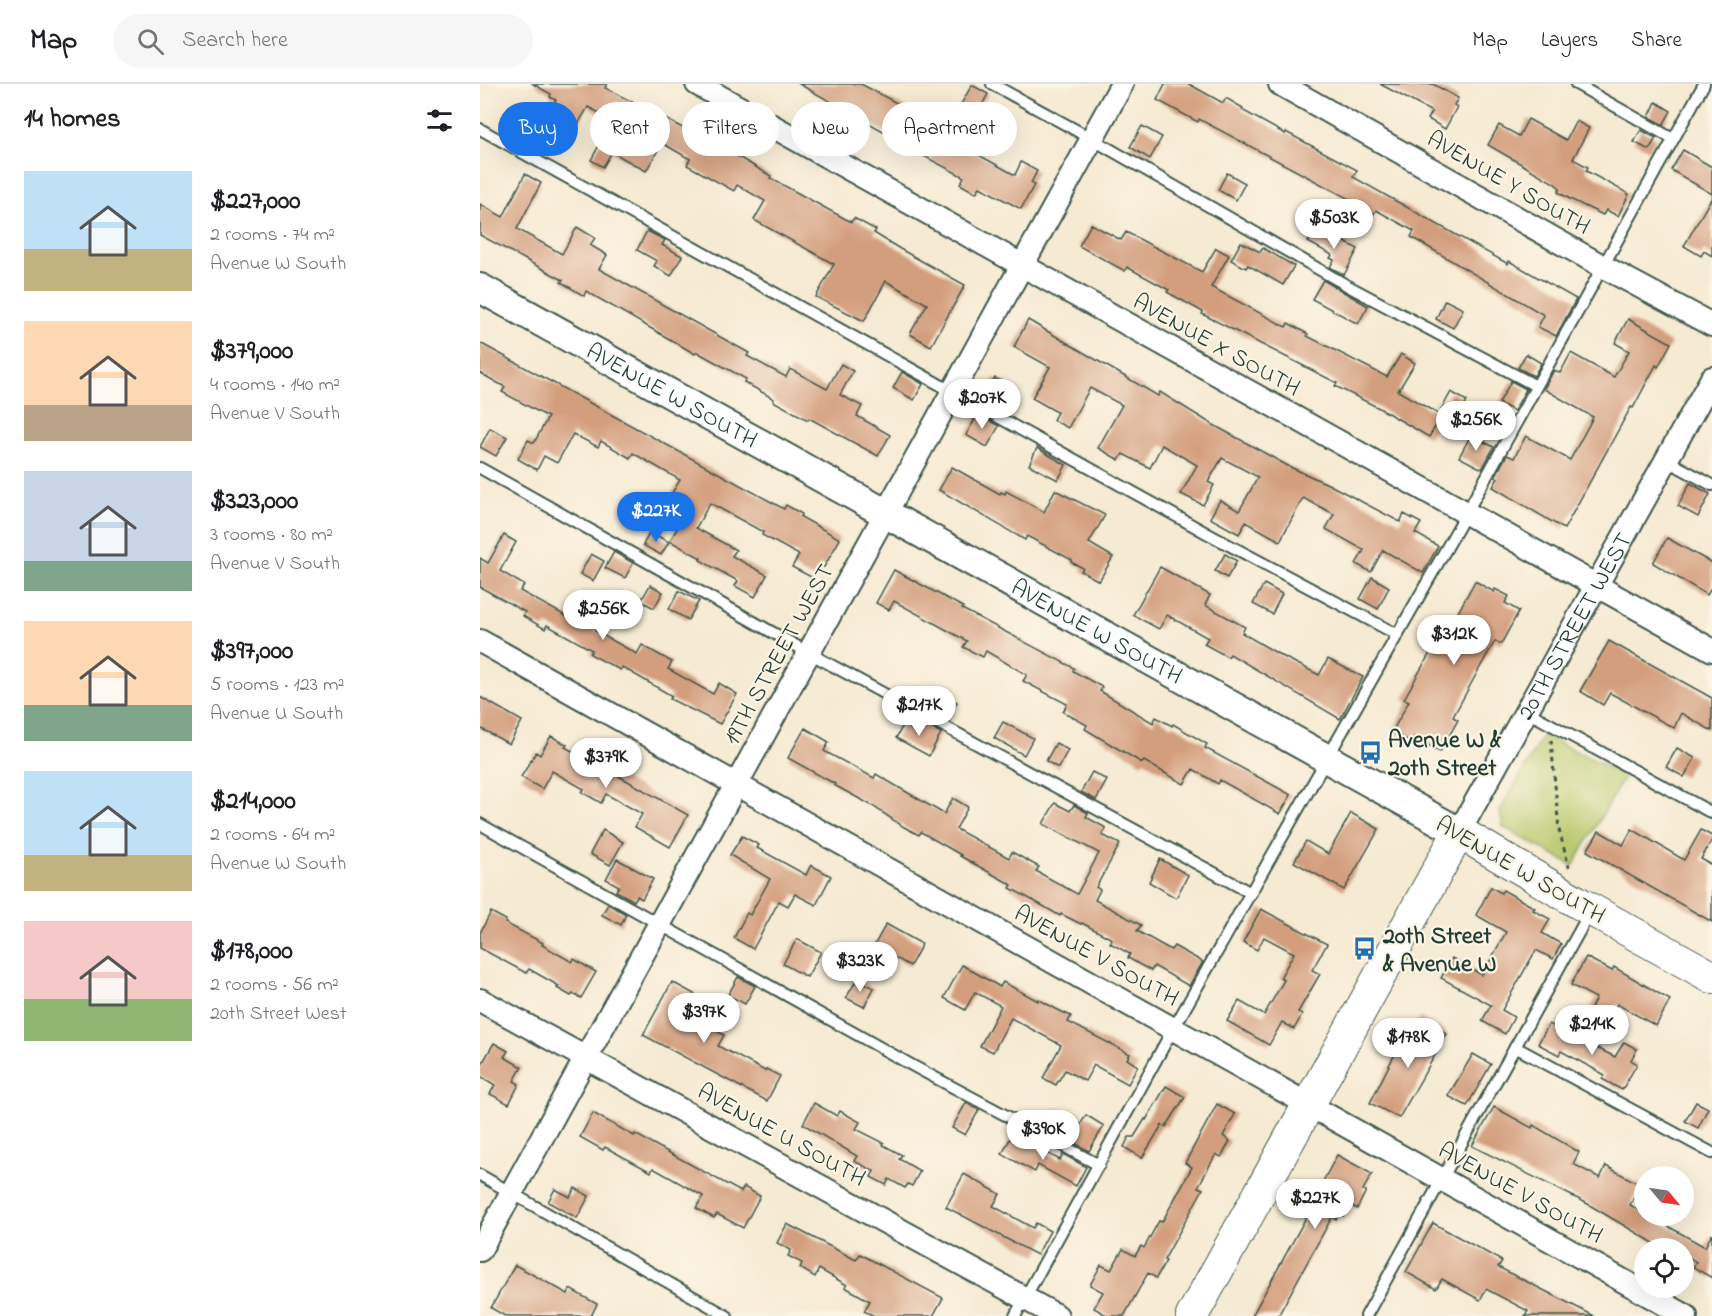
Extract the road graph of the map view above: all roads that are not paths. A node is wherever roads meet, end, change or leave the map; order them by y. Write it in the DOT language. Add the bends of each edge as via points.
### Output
graph roads {
  1 [pos="697,84"];
  2 [pos="992,84"];
  3 [pos="1122,84"];
  4 [pos="1280,84"];
  5 [pos="1576,84"];
  6 [pos="1704,84"];
  7 [pos="480,129"];
  8 [pos="1092,139"];
  9 [pos="1673,139"];
  10 [pos="1602,266"];
  11 [pos="1022,267"];
  12 [pos="480,288"];
  13 [pos="1712,325"];
  14 [pos="1712,378"];
  15 [pos="1536,386"];
  16 [pos="953,392"];
  17 [pos="1666,460"];
  18 [pos="480,468"];
  19 [pos="1712,485"];
  20 [pos="1467,512"];
  21 [pos="885,514"];
  22 [pos="1596,586"];
  23 [pos="1398,635"];
  24 [pos="480,641"];
  25 [pos="1712,650"];
  26 [pos="809,653"];
  27 [pos="1526,711"];
  28 [pos="1327,760"];
  29 [pos="737,784"];
  30 [pos="1712,813"];
  31 [pos="480,824"];
  32 [pos="1459,832"];
  33 [pos="1251,893"];
  34 [pos="1592,910"];
  35 [pos="659,924"];
  36 [pos="1712,977"];
  37 [pos="480,1000"];
  38 [pos="1174,1029"];
  39 [pos="1515,1047"];
  40 [pos="586,1058"];
  41 [pos="1308,1105"];
  42 [pos="1712,1154"];
  43 [pos="1099,1165"];
  44 [pos="480,1175"];
  45 [pos="1441,1178"];
  46 [pos="511,1193"];
  47 [pos="480,1250"];
  48 [pos="1020,1307"];
  49 [pos="1369,1315"];
  50 [pos="727,1316"];
  51 [pos="1057,1316"];
  52 [pos="1192,1316"];
  53 [pos="1686,1316"];
  1 -- 11 [label="street, AVENUE X SOUTH"];
  2 -- 8 [label="lane"];
  3 -- 8 [label="street, 19TH STREET WEST"];
  4 -- 10 [label="street, AVENUE Y SOUTH"];
  5 -- 9 [label="lane"];
  6 -- 9 [label="lane"];
  7 -- 16 [label="lane"];
  8 -- 11 [label="street, 19TH STREET WEST"];
  8 -- 15 [label="lane" via="1348,286"];
  9 -- 10 [label="lane"];
  10 -- 13 [label="street, AVENUE Y SOUTH"];
  10 -- 15 [label="lane"];
  11 -- 16 [label="street, 19TH STREET WEST"];
  11 -- 20 [label="street, AVENUE X SOUTH"];
  12 -- 21 [label="street, AVENUE W SOUTH"];
  14 -- 17 [label="street, 20TH STREET WEST"];
  15 -- 20 [label="lane"];
  16 -- 21 [label="street, 19TH STREET WEST"];
  16 -- 23 [label="lane"];
  17 -- 19 [label="lane"];
  17 -- 22 [label="street, 20TH STREET WEST"];
  18 -- 26 [label="lane"];
  20 -- 22 [label="street, AVENUE X SOUTH"];
  20 -- 23 [label="lane"];
  21 -- 26 [label="street, 19TH STREET WEST"];
  21 -- 28 [label="street, AVENUE W SOUTH"];
  22 -- 25 [label="street, AVENUE X SOUTH"];
  22 -- 27 [label="street, 20TH STREET WEST"];
  23 -- 28 [label="lane"];
  24 -- 29 [label="street, AVENUE V SOUTH"];
  26 -- 29 [label="street, 19TH STREET WEST"];
  26 -- 33 [label="lane"];
  27 -- 30 [label="lane"];
  27 -- 32 [label="street, 20TH STREET WEST"];
  28 -- 32 [label="street, AVENUE W SOUTH"];
  28 -- 33 [label="lane"];
  29 -- 35 [label="street, 19TH STREET WEST"];
  29 -- 38 [label="street, AVENUE V SOUTH"];
  31 -- 35 [label="lane"];
  32 -- 34 [label="main road, AVENUE W SOUTH"];
  32 -- 41 [label="main road, 20TH STREET WEST"];
  33 -- 38 [label="lane"];
  34 -- 36 [label="main road, AVENUE W SOUTH"];
  34 -- 39 [label="lane"];
  35 -- 40 [label="street, 19TH STREET WEST"];
  35 -- 43 [label="lane"];
  37 -- 40 [label="street, AVENUE U SOUTH"];
  38 -- 41 [label="street, AVENUE V SOUTH"];
  38 -- 43 [label="lane"];
  39 -- 42 [label="lane"];
  39 -- 45 [label="lane"];
  40 -- 46 [label="street, 19TH STREET WEST"];
  40 -- 48 [label="street, AVENUE U SOUTH"];
  41 -- 45 [label="street, AVENUE V SOUTH"];
  41 -- 52 [label="main road, 20TH STREET WEST"];
  43 -- 48 [label="lane"];
  44 -- 46 [label="lane"];
  45 -- 49 [label="lane"];
  45 -- 53 [label="street, AVENUE V SOUTH"];
  46 -- 47 [label="street, 19TH STREET WEST"];
  46 -- 50 [label="lane"];
  48 -- 51 [label="street, AVENUE U SOUTH"];
}
